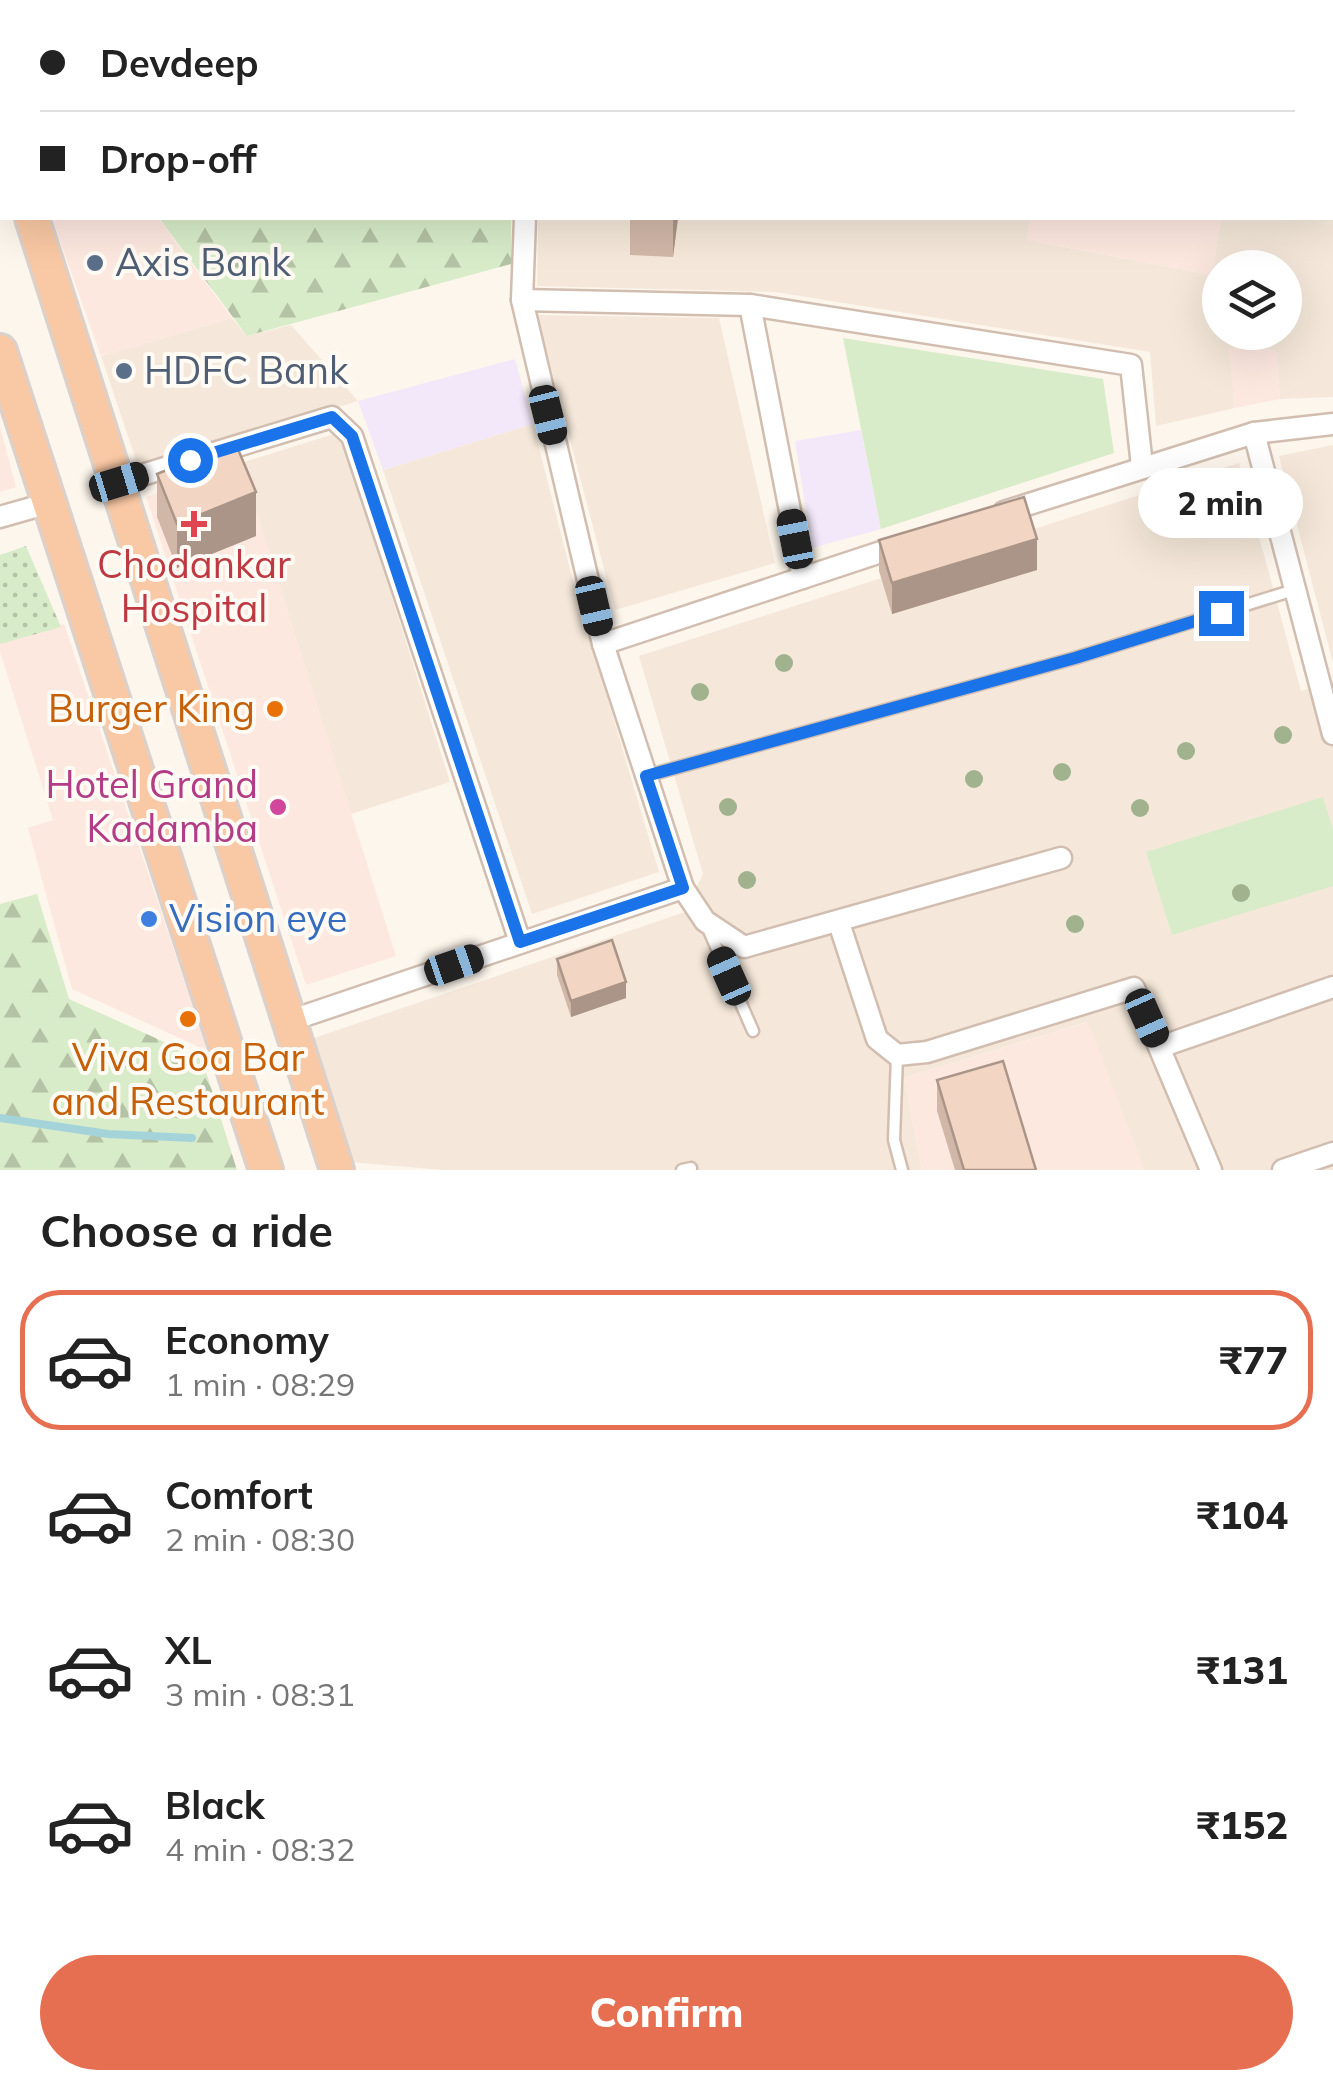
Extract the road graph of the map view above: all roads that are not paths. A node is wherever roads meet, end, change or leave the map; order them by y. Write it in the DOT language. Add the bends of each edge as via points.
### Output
graph roads {
  1 [pos="33,220"];
  2 [pos="525,220"];
  3 [pos="522,300"];
  4 [pos="750,305"];
  5 [pos="0,351"];
  6 [pos="1333,424"];
  7 [pos="1254,433"];
  8 [pos="1142,466"];
  9 [pos="119,482"];
  10 [pos="49,503"];
  11 [pos="992,516"];
  12 [pos="0,518"];
  13 [pos="916,540"];
  14 [pos="803,578"];
  15 [pos="1294,590"];
  16 [pos="603,644"];
  17 [pos="1333,734"];
  18 [pos="646,776"];
  19 [pos="1060,858"];
  20 [pos="683,888"];
  21 [pos="705,921"];
  22 [pos="839,923"];
  23 [pos="520,942"];
  24 [pos="1333,987"];
  25 [pos="288,1020"];
  26 [pos="753,1031"];
  27 [pos="1160,1048"];
  28 [pos="897,1054"];
  29 [pos="1333,1153"];
  30 [pos="266,1170"];
  31 [pos="337,1170"];
  32 [pos="902,1170"];
  33 [pos="1211,1170"];
  34 [pos="1283,1170"];
  1 -- 9 [label="highway"];
  2 -- 3 [label="street"];
  3 -- 4 [label="street"];
  3 -- 16 [label="street"];
  4 -- 8 [label="street" via="1131,365"];
  4 -- 14 [label="street"];
  5 -- 10 [label="highway"];
  6 -- 7 [label="street"];
  7 -- 8 [label="street"];
  7 -- 15 [label="street"];
  8 -- 11 [label="street"];
  9 -- 23 [label="street" via="332,417 352,436"];
  9 -- 25 [label="highway"];
  10 -- 12 [label="street"];
  10 -- 30 [label="highway"];
  13 -- 14 [label="street"];
  14 -- 16 [label="street"];
  15 -- 17 [label="street"];
  15 -- 18 [label="lane"];
  16 -- 18 [label="street"];
  18 -- 20 [label="street"];
  19 -- 22 [label="street"];
  20 -- 21 [label="street"];
  20 -- 23 [label="street"];
  21 -- 22 [label="street" via="744,947"];
  21 -- 26 [label="lane"];
  22 -- 28 [label="street" via="877,1038"];
  23 -- 25 [label="street"];
  24 -- 27 [label="street"];
  25 -- 31 [label="highway"];
  27 -- 28 [label="street" via="1134,988 927,1052"];
  27 -- 33 [label="street"];
  28 -- 32 [label="lane" via="894,1140"];
  29 -- 34 [label="street"];
}
